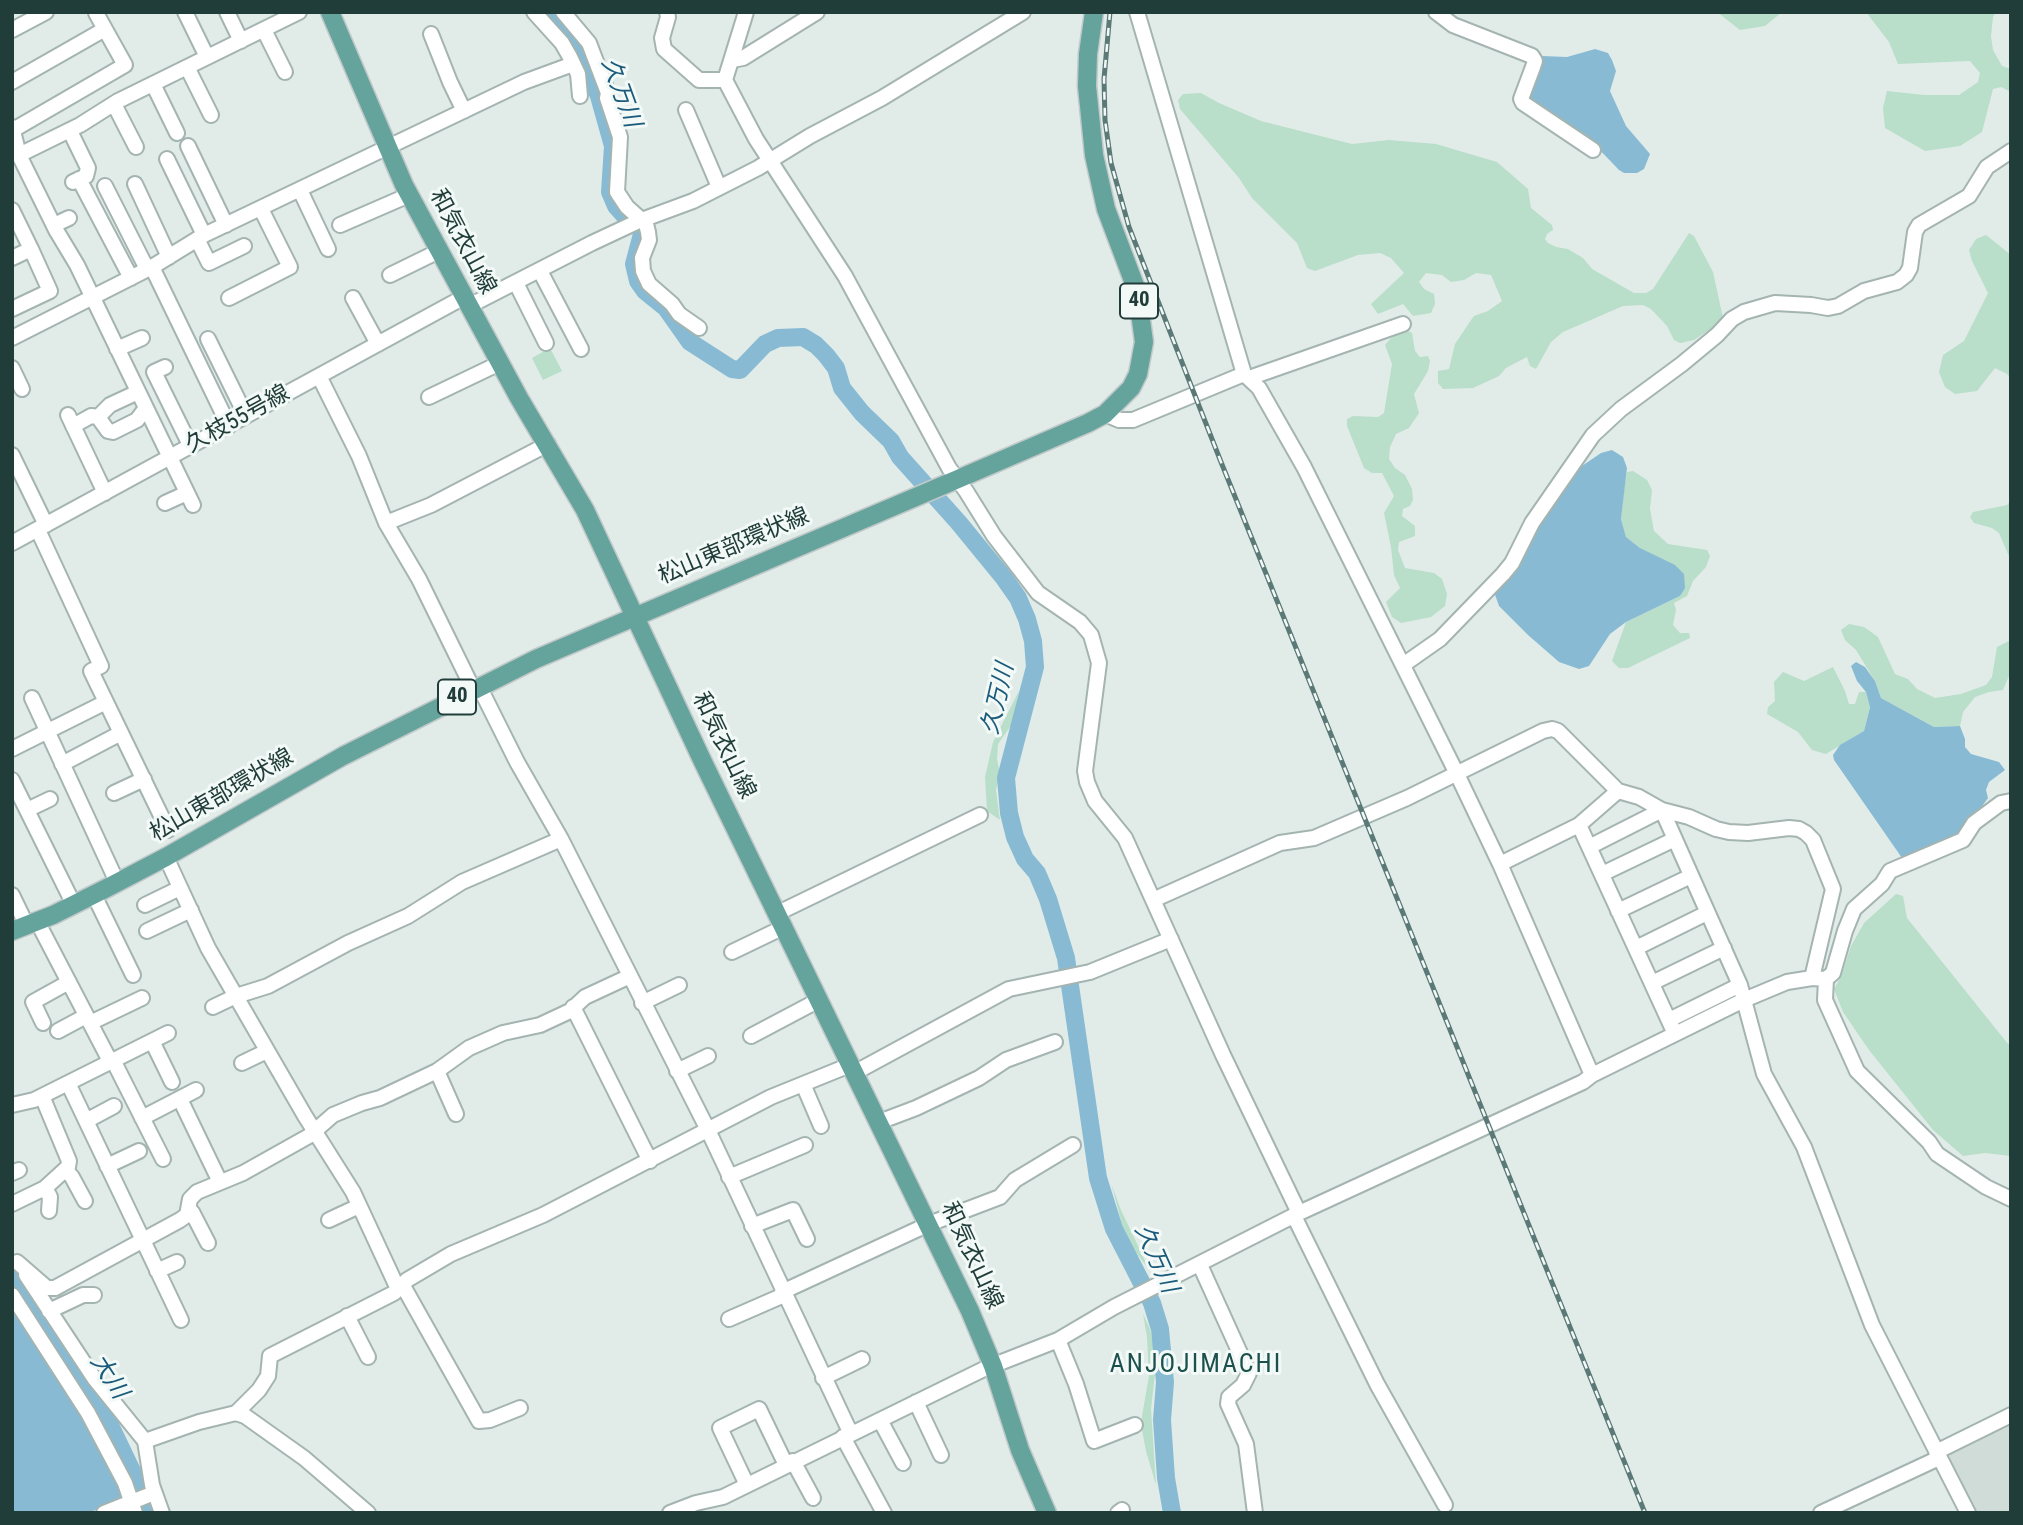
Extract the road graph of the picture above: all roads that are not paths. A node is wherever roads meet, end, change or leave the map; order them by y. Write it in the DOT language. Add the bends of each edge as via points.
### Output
graph roads {
  1 [pos="46,12"];
  2 [pos="185,12"];
  3 [pos="227,12"];
  4 [pos="299,12"];
  5 [pos="330,12"];
  6 [pos="534,12"];
  7 [pos="563,12"];
  8 [pos="667,12"];
  9 [pos="746,12"];
  10 [pos="817,12"];
  11 [pos="1023,12"];
  12 [pos="1094,12"];
  13 [pos="1137,12"];
  14 [pos="1436,12"];
  15 [pos="96,13"];
  16 [pos="271,22"];
  17 [pos="105,29"];
  18 [pos="12,30"];
  19 [pos="431,34"];
  20 [pos="241,41"];
  21 [pos="207,57"];
  22 [pos="732,60"];
  23 [pos="573,64"];
  24 [pos="187,67"];
  25 [pos="285,72"];
  26 [pos="725,80"];
  27 [pos="12,82"];
  28 [pos="153,84"];
  29 [pos="604,86"];
  30 [pos="114,104"];
  31 [pos="686,110"];
  32 [pos="464,111"];
  33 [pos="211,115"];
  34 [pos="13,128"];
  35 [pos="69,131"];
  36 [pos="177,133"];
  37 [pos="136,147"];
  38 [pos="387,149"];
  39 [pos="1594,150"];
  40 [pos="2011,152"];
  41 [pos="19,155"];
  42 [pos="769,160"];
  43 [pos="135,184"];
  44 [pos="105,186"];
  45 [pos="719,187"];
  46 [pos="300,190"];
  47 [pos="409,195"];
  48 [pos="261,209"];
  49 [pos="12,210"];
  50 [pos="69,218"];
  51 [pos="638,222"];
  52 [pos="54,225"];
  53 [pos="226,225"];
  54 [pos="340,225"];
  55 [pos="200,237"];
  56 [pos="31,249"];
  57 [pos="328,249"];
  58 [pos="439,251"];
  59 [pos="239,252"];
  60 [pos="169,257"];
  61 [pos="12,258"];
  62 [pos="149,268"];
  63 [pos="540,271"];
  64 [pos="390,275"];
  65 [pos="131,278"];
  66 [pos="516,283"];
  67 [pos="92,298"];
  68 [pos="229,298"];
  69 [pos="353,298"];
  70 [pos="467,301"];
  71 [pos="12,309"];
  72 [pos="1403,324"];
  73 [pos="699,328"];
  74 [pos="12,338"];
  75 [pos="142,338"];
  76 [pos="208,339"];
  77 [pos="546,343"];
  78 [pos="378,344"];
  79 [pos="117,349"];
  80 [pos="580,350"];
  81 [pos="500,363"];
  82 [pos="165,367"];
  83 [pos="12,368"];
  84 [pos="319,376"];
  85 [pos="1247,376"];
  86 [pos="22,388"];
  87 [pos="138,392"];
  88 [pos="429,397"];
  89 [pos="146,408"];
  90 [pos="1105,414"];
  91 [pos="246,416"];
  92 [pos="99,417"];
  93 [pos="229,426"];
  94 [pos="548,444"];
  95 [pos="191,447"];
  96 [pos="12,455"];
  97 [pos="170,458"];
  98 [pos="954,481"];
  99 [pos="105,493"];
  100 [pos="165,503"];
  101 [pos="386,523"];
  102 [pos="42,527"];
  103 [pos="12,543"];
  104 [pos="635,616"];
  105 [pos="1403,664"];
  106 [pos="476,688"];
  107 [pos="32,698"];
  108 [pos="106,702"];
  109 [pos="48,732"];
  110 [pos="121,733"];
  111 [pos="12,749"];
  112 [pos="62,764"];
  113 [pos="1457,774"];
  114 [pos="144,779"];
  115 [pos="12,780"];
  116 [pos="1618,791"];
  117 [pos="114,793"];
  118 [pos="50,799"];
  119 [pos="2011,801"];
  120 [pos="27,810"];
  121 [pos="1662,810"];
  122 [pos="980,815"];
  123 [pos="1579,825"];
  124 [pos="168,830"];
  125 [pos="561,839"];
  126 [pos="1675,839"];
  127 [pos="1589,847"];
  128 [pos="166,857"];
  129 [pos="1500,864"];
  130 [pos="1602,874"];
  131 [pos="1691,876"];
  132 [pos="117,882"];
  133 [pos="180,888"];
  134 [pos="12,895"];
  135 [pos="94,895"];
  136 [pos="1153,900"];
  137 [pos="74,905"];
  138 [pos="145,905"];
  139 [pos="191,910"];
  140 [pos="1618,911"];
  141 [pos="1707,913"];
  142 [pos="781,920"];
  143 [pos="26,926"];
  144 [pos="147,931"];
  145 [pos="1171,939"];
  146 [pos="1636,948"];
  147 [pos="1724,948"];
  148 [pos="732,952"];
  149 [pos="133,975"];
  150 [pos="628,977"];
  151 [pos="1819,978"];
  152 [pos="69,982"];
  153 [pos="1652,983"];
  154 [pos="679,985"];
  155 [pos="1740,985"];
  156 [pos="236,996"];
  157 [pos="142,998"];
  158 [pos="819,1000"];
  159 [pos="1744,1000"];
  160 [pos="642,1003"];
  161 [pos="213,1007"];
  162 [pos="573,1007"];
  163 [pos="88,1019"];
  164 [pos="1669,1020"];
  165 [pos="43,1023"];
  166 [pos="58,1031"];
  167 [pos="168,1033"];
  168 [pos="1675,1034"];
  169 [pos="751,1036"];
  170 [pos="152,1041"];
  171 [pos="1055,1042"];
  172 [pos="267,1051"];
  173 [pos="709,1056"];
  174 [pos="112,1060"];
  175 [pos="242,1063"];
  176 [pos="852,1069"];
  177 [pos="437,1070"];
  178 [pos="677,1071"];
  179 [pos="1592,1075"];
  180 [pos="172,1082"];
  181 [pos="68,1083"];
  182 [pos="29,1084"];
  183 [pos="803,1084"];
  184 [pos="196,1090"];
  185 [pos="38,1098"];
  186 [pos="180,1099"];
  187 [pos="12,1105"];
  188 [pos="114,1106"];
  189 [pos="456,1114"];
  190 [pos="142,1118"];
  191 [pos="86,1121"];
  192 [pos="879,1122"];
  193 [pos="821,1126"];
  194 [pos="708,1130"];
  195 [pos="314,1131"];
  196 [pos="805,1145"];
  197 [pos="1073,1145"];
  198 [pos="139,1151"];
  199 [pos="163,1158"];
  200 [pos="650,1161"];
  201 [pos="107,1166"];
  202 [pos="66,1171"];
  203 [pos="729,1177"];
  204 [pos="220,1182"];
  205 [pos="45,1188"];
  206 [pos="2011,1199"];
  207 [pos="85,1201"];
  208 [pos="12,1204"];
  209 [pos="359,1206"];
  210 [pos="49,1211"];
  211 [pos="188,1211"];
  212 [pos="1297,1215"];
  213 [pos="329,1220"];
  214 [pos="929,1224"];
  215 [pos="752,1226"];
  216 [pos="807,1239"];
  217 [pos="142,1240"];
  218 [pos="208,1243"];
  219 [pos="15,1258"];
  220 [pos="177,1262"];
  221 [pos="1200,1265"];
  222 [pos="157,1271"];
  223 [pos="400,1287"];
  224 [pos="783,1293"];
  225 [pos="12,1294"];
  226 [pos="94,1295"];
  227 [pos="49,1311"];
  228 [pos="347,1316"];
  229 [pos="729,1319"];
  230 [pos="181,1320"];
  231 [pos="1058,1340"];
  232 [pos="368,1357"];
  233 [pos="862,1359"];
  234 [pos="993,1366"];
  235 [pos="823,1378"];
  236 [pos="916,1402"];
  237 [pos="520,1408"];
  238 [pos="236,1413"];
  239 [pos="2011,1415"];
  240 [pos="880,1420"];
  241 [pos="1135,1425"];
  242 [pos="847,1435"];
  243 [pos="145,1441"];
  244 [pos="941,1455"];
  245 [pos="1938,1455"];
  246 [pos="789,1463"];
  247 [pos="902,1463"];
  248 [pos="747,1485"];
  249 [pos="152,1493"];
  250 [pos="813,1498"];
  251 [pos="133,1505"];
  252 [pos="699,1508"];
  253 [pos="1447,1509"];
  254 [pos="104,1513"];
  255 [pos="162,1513"];
  256 [pos="368,1513"];
  257 [pos="670,1513"];
  258 [pos="884,1513"];
  259 [pos="1047,1513"];
  260 [pos="1255,1513"];
  261 [pos="1431,1513"];
  262 [pos="1821,1513"];
  263 [pos="1968,1513"];
  1 -- 18 [label="street"];
  2 -- 21 [label="street"];
  3 -- 20 [label="street"];
  4 -- 16 [label="street"];
  5 -- 38 [label="main road, 和気衣山線"];
  6 -- 23 [label="street" via="562,43"];
  7 -- 29 [label="street" via="589,43"];
  8 -- 26 [label="street" via="662,44 668,54 699,80"];
  9 -- 22 [label="street"];
  10 -- 22 [label="street" via="743,58"];
  11 -- 42 [label="street, 久枝55号線"];
  12 -- 90 [label="main road, 松山東部環状線 / 40" via="1087,86 1094,155 1106,209 1137,291 1143,342 1138,374"];
  13 -- 85 [label="street"];
  14 -- 39 [label="street" via="1453,25 1532,56 1535,61 1522,103"];
  15 -- 17 [label="street"];
  16 -- 20 [label="street"];
  16 -- 25 [label="street"];
  17 -- 27 [label="street"];
  17 -- 34 [label="street" via="125,65"];
  19 -- 32 [label="street"];
  20 -- 21 [label="street"];
  21 -- 24 [label="street"];
  22 -- 26 [label="street"];
  23 -- 29 [label="street" via="579,96"];
  23 -- 32 [label="street"];
  24 -- 28 [label="street"];
  24 -- 33 [label="street"];
  26 -- 42 [label="street"];
  28 -- 30 [label="street"];
  28 -- 36 [label="street"];
  29 -- 51 [label="street" via="620,137 617,192"];
  30 -- 35 [label="street"];
  30 -- 37 [label="street"];
  31 -- 45 [label="street"];
  32 -- 38 [label="street"];
  34 -- 41 [label="street"];
  35 -- 41 [label="street"];
  35 -- 65 [label="street" via="88,168 86,176 76,181"];
  38 -- 46 [label="street"];
  38 -- 47 [label="main road, 和気衣山線"];
  40 -- 105 [label="street" via="1987,167 1969,196 1919,225 1910,268 1897,282 1864,290 1828,308 1775,303 1744,312 1621,409 1593,435 1503,574 1440,639"];
  41 -- 52 [label="street" via="44,188"];
  42 -- 45 [label="street, 久枝55号線"];
  42 -- 98 [label="street" via="845,276"];
  43 -- 60 [label="street"];
  44 -- 62 [label="street"];
  45 -- 51 [label="street, 久枝55号線"];
  46 -- 48 [label="street"];
  46 -- 57 [label="street"];
  47 -- 54 [label="street"];
  47 -- 58 [label="main road, 和気衣山線"];
  48 -- 53 [label="street"];
  48 -- 68 [label="street" via="281,239 290,267 263,272"];
  49 -- 56 [label="street"];
  50 -- 52 [label="street"];
  51 -- 63 [label="street, 久枝55号線"];
  51 -- 73 [label="street" via="646,224 649,240 642,258 649,284"];
  52 -- 67 [label="street"];
  53 -- 55 [label="street"];
  53 -- 55 [label="street" via="183,149"];
  55 -- 59 [label="street" via="209,263"];
  55 -- 60 [label="street"];
  56 -- 61 [label="street"];
  56 -- 71 [label="street" via="50,291"];
  58 -- 64 [label="street"];
  58 -- 70 [label="main road, 和気衣山線"];
  60 -- 62 [label="street"];
  62 -- 65 [label="street"];
  62 -- 93 [label="street"];
  63 -- 66 [label="street, 久枝55号線"];
  63 -- 80 [label="street" via="569,317"];
  65 -- 67 [label="street"];
  66 -- 70 [label="street, 久枝55号線"];
  66 -- 77 [label="street"];
  67 -- 74 [label="street"];
  67 -- 79 [label="street"];
  69 -- 78 [label="street"];
  70 -- 78 [label="street, 久枝55号線"];
  70 -- 81 [label="main road, 和気衣山線"];
  72 -- 85 [label="street"];
  75 -- 79 [label="street"];
  76 -- 91 [label="street"];
  78 -- 84 [label="street, 久枝55号線"];
  79 -- 87 [label="street"];
  81 -- 88 [label="street"];
  81 -- 94 [label="main road, 和気衣山線"];
  82 -- 95 [label="street" via="154,372"];
  83 -- 86 [label="street"];
  84 -- 91 [label="street, 久枝55号線"];
  84 -- 101 [label="street"];
  85 -- 90 [label="street" via="1133,419"];
  85 -- 105 [label="street" via="1259,388 1304,467"];
  87 -- 89 [label="street"];
  87 -- 92 [label="street" via="110,405"];
  89 -- 92 [label="street" via="137,420 113,432"];
  89 -- 97 [label="street"];
  90 -- 98 [label="main road, 松山東部環状線 / 40"];
  91 -- 93 [label="street, 久枝55号線"];
  92 -- 99 [label="street" via="71,420"];
  93 -- 95 [label="street, 久枝55号線"];
  94 -- 101 [label="street" via="431,505"];
  94 -- 104 [label="main road, 和気衣山線"];
  95 -- 97 [label="street, 久枝55号線"];
  96 -- 102 [label="street"];
  97 -- 99 [label="street, 久枝55号線"];
  97 -- 100 [label="street" via="190,499"];
  98 -- 104 [label="main road, 松山東部環状線 / 40"];
  98 -- 136 [label="street" via="1031,585 1091,635 1099,663 1087,782 1095,801 1125,838"];
  99 -- 102 [label="street, 久枝55号線"];
  101 -- 106 [label="street"];
  102 -- 103 [label="street, 久枝55号線"];
  102 -- 108 [label="street" via="101,666 91,671"];
  104 -- 106 [label="main road, 松山東部環状線 / 40"];
  104 -- 142 [label="main road, 和気衣山線"];
  105 -- 113 [label="street"];
  106 -- 125 [label="street"];
  106 -- 128 [label="main road, 松山東部環状線 / 40" via="343,756"];
  107 -- 109 [label="street"];
  108 -- 109 [label="street"];
  108 -- 110 [label="street"];
  109 -- 111 [label="street"];
  109 -- 112 [label="street"];
  110 -- 112 [label="street"];
  110 -- 114 [label="street"];
  112 -- 132 [label="street"];
  113 -- 116 [label="street" via="1552,729"];
  113 -- 129 [label="street"];
  113 -- 136 [label="street" via="1314,838 1280,843"];
  114 -- 117 [label="street"];
  114 -- 124 [label="street"];
  115 -- 120 [label="street"];
  116 -- 121 [label="street"];
  116 -- 123 [label="street"];
  118 -- 120 [label="street"];
  119 -- 151 [label="street" via="1974,823 1963,840 1890,871 1854,909 1833,973"];
  120 -- 137 [label="street"];
  121 -- 126 [label="street"];
  121 -- 127 [label="street"];
  121 -- 151 [label="street" via="1729,832 1789,828 1807,833 1833,889"];
  122 -- 142 [label="street"];
  123 -- 127 [label="street"];
  123 -- 129 [label="street"];
  125 -- 150 [label="street"];
  125 -- 156 [label="street" via="462,882 408,916 268,986"];
  126 -- 130 [label="street"];
  126 -- 131 [label="street"];
  127 -- 130 [label="street"];
  128 -- 132 [label="main road, 松山東部環状線 / 40"];
  128 -- 133 [label="street"];
  129 -- 179 [label="street"];
  130 -- 140 [label="street"];
  131 -- 140 [label="street"];
  131 -- 141 [label="street"];
  132 -- 135 [label="main road, 松山東部環状線 / 40"];
  133 -- 138 [label="street"];
  133 -- 139 [label="street"];
  134 -- 143 [label="street"];
  135 -- 137 [label="main road, 松山東部環状線 / 40"];
  135 -- 149 [label="street"];
  136 -- 145 [label="street"];
  137 -- 143 [label="main road, 松山東部環状線 / 40"];
  139 -- 144 [label="street"];
  139 -- 156 [label="street"];
  140 -- 146 [label="street"];
  141 -- 146 [label="street"];
  141 -- 147 [label="street"];
  142 -- 148 [label="street"];
  142 -- 158 [label="main road, 和気衣山線"];
  143 -- 152 [label="street"];
  145 -- 176 [label="street" via="1090,972 1009,989 926,1036"];
  145 -- 212 [label="street"];
  146 -- 153 [label="street"];
  147 -- 153 [label="street"];
  147 -- 155 [label="street"];
  150 -- 160 [label="street"];
  150 -- 162 [label="street" via="584,997"];
  151 -- 159 [label="street" via="1787,982"];
  151 -- 206 [label="street" via="1857,1071 1937,1154"];
  152 -- 163 [label="street"];
  152 -- 165 [label="street" via="33,1002"];
  153 -- 164 [label="street"];
  154 -- 160 [label="street"];
  155 -- 159 [label="street"];
  155 -- 164 [label="street"];
  156 -- 161 [label="street"];
  156 -- 172 [label="street"];
  157 -- 163 [label="street"];
  158 -- 169 [label="street"];
  158 -- 176 [label="main road, 和気衣山線"];
  159 -- 168 [label="street"];
  159 -- 245 [label="street" via="1764,1074 1804,1147 1872,1325"];
  160 -- 178 [label="street"];
  162 -- 177 [label="street" via="540,1025 503,1033 468,1048"];
  162 -- 200 [label="street"];
  163 -- 166 [label="street"];
  163 -- 174 [label="street"];
  164 -- 168 [label="street"];
  167 -- 170 [label="street"];
  168 -- 179 [label="street"];
  170 -- 174 [label="street"];
  170 -- 180 [label="street"];
  171 -- 192 [label="street" via="1006,1060 979,1078"];
  172 -- 175 [label="street"];
  172 -- 195 [label="street"];
  173 -- 178 [label="street"];
  174 -- 181 [label="street"];
  174 -- 190 [label="street"];
  176 -- 183 [label="street"];
  176 -- 192 [label="main road, 和気衣山線"];
  177 -- 189 [label="street"];
  177 -- 195 [label="street" via="333,1115"];
  178 -- 194 [label="street"];
  179 -- 212 [label="street"];
  181 -- 185 [label="street"];
  181 -- 191 [label="street"];
  182 -- 185 [label="street"];
  183 -- 193 [label="street"];
  183 -- 194 [label="street"];
  184 -- 186 [label="street"];
  185 -- 187 [label="street"];
  185 -- 202 [label="street" via="69,1161"];
  186 -- 190 [label="street"];
  186 -- 204 [label="street"];
  188 -- 191 [label="street"];
  190 -- 199 [label="street"];
  191 -- 201 [label="street"];
  192 -- 214 [label="main road, 和気衣山線"];
  194 -- 200 [label="street"];
  194 -- 203 [label="street"];
  195 -- 204 [label="street"];
  195 -- 209 [label="street"];
  196 -- 203 [label="street"];
  197 -- 214 [label="street" via="1014,1180 1000,1197"];
  198 -- 201 [label="street"];
  200 -- 223 [label="street" via="543,1215 451,1254"];
  201 -- 217 [label="street"];
  202 -- 205 [label="street"];
  202 -- 207 [label="street"];
  203 -- 215 [label="street"];
  204 -- 211 [label="street" via="192,1196"];
  205 -- 208 [label="street"];
  205 -- 210 [label="street"];
  209 -- 213 [label="street"];
  209 -- 223 [label="street"];
  211 -- 217 [label="street"];
  211 -- 218 [label="street"];
  212 -- 221 [label="street"];
  212 -- 253 [label="street" via="1377,1384"];
  214 -- 224 [label="street"];
  214 -- 234 [label="main road, 和気衣山線"];
  215 -- 216 [label="street" via="793,1210"];
  215 -- 224 [label="street"];
  217 -- 219 [label="street" via="51,1289"];
  217 -- 222 [label="street"];
  219 -- 227 [label="street"];
  220 -- 222 [label="street"];
  221 -- 231 [label="street"];
  221 -- 260 [label="street" via="1249,1373 1229,1396 1228,1404 1246,1444"];
  222 -- 230 [label="street"];
  223 -- 228 [label="street"];
  223 -- 237 [label="street" via="479,1421"];
  224 -- 229 [label="street"];
  224 -- 235 [label="street"];
  225 -- 251 [label="street" via="89,1413"];
  226 -- 227 [label="street" via="83,1295"];
  227 -- 243 [label="street" via="102,1389"];
  228 -- 232 [label="street"];
  228 -- 238 [label="street" via="270,1356 268,1376"];
  231 -- 234 [label="street"];
  231 -- 241 [label="street" via="1094,1441"];
  233 -- 235 [label="street"];
  234 -- 236 [label="street"];
  234 -- 259 [label="main road, 和気衣山線" via="1020,1450"];
  235 -- 242 [label="street"];
  236 -- 240 [label="street"];
  236 -- 244 [label="street"];
  238 -- 243 [label="street"];
  238 -- 256 [label="street" via="304,1458"];
  239 -- 245 [label="street"];
  240 -- 242 [label="street"];
  240 -- 247 [label="street"];
  242 -- 246 [label="street"];
  242 -- 258 [label="street"];
  243 -- 249 [label="street"];
  245 -- 262 [label="street"];
  245 -- 263 [label="street"];
  246 -- 248 [label="street"];
  246 -- 248 [label="street" via="759,1409 720,1428"];
  246 -- 250 [label="street"];
  248 -- 252 [label="street"];
  249 -- 251 [label="street"];
  249 -- 255 [label="street"];
  251 -- 254 [label="street"];
  252 -- 257 [label="street"];
  253 -- 261 [label="street"];
}
